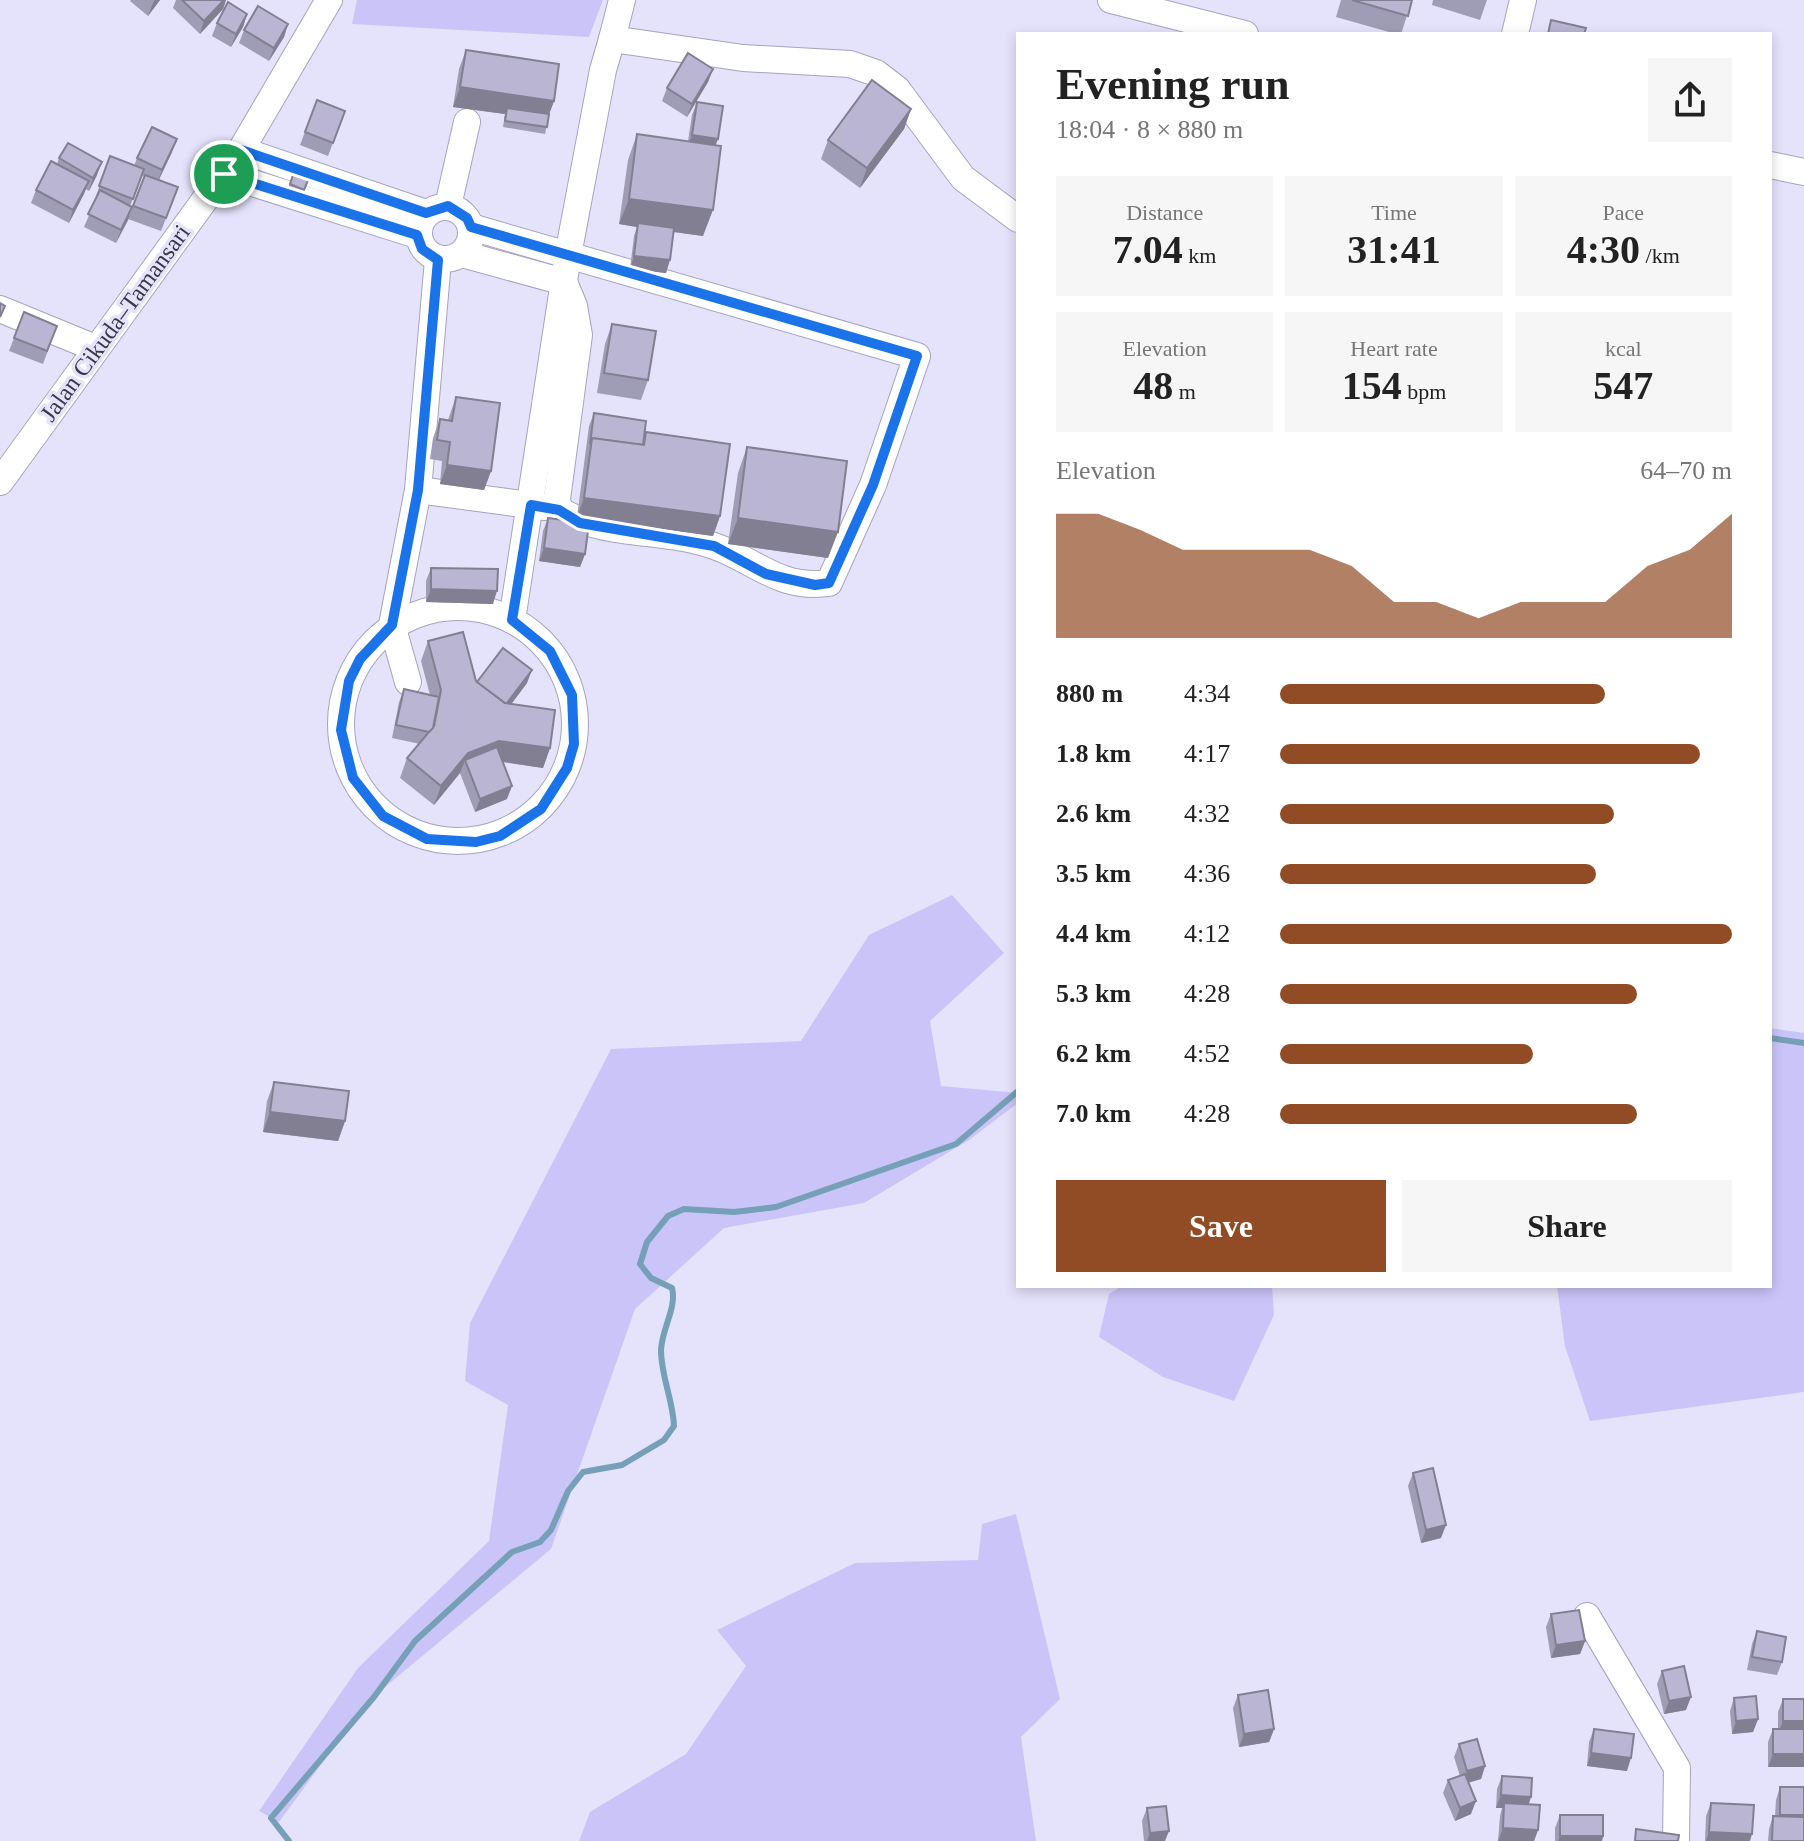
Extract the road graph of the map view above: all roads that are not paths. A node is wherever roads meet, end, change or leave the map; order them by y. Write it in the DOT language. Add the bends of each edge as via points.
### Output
graph roads {
  1 [pos="329,0"];
  2 [pos="622,0"];
  3 [pos="1111,0"];
  4 [pos="1523,0"];
  5 [pos="1237,32"];
  6 [pos="1515,32"];
  7 [pos="612,39"];
  8 [pos="467,122"];
  9 [pos="241,150"];
  10 [pos="1772,165"];
  11 [pos="1804,172"];
  12 [pos="224,174"];
  13 [pos="431,218"];
  14 [pos="1016,218"];
  15 [pos="471,227"];
  16 [pos="568,255"];
  17 [pos="450,257"];
  18 [pos="564,282"];
  19 [pos="0,309"];
  20 [pos="95,348"];
  21 [pos="560,394"];
  22 [pos="0,482"];
  23 [pos="418,490"];
  24 [pos="531,505"];
  25 [pos="559,510"];
  26 [pos="512,620"];
  27 [pos="392,625"];
  28 [pos="408,682"];
  29 [pos="1587,1616"];
  30 [pos="1676,1841"];
  1 -- 9 [label="street, Jalan Cikuda–Tamansari"];
  2 -- 7 [label="street"];
  3 -- 5 [label="street"];
  4 -- 6 [label="street"];
  7 -- 14 [label="street" via="743,58 850,64 876,73 897,89 963,178"];
  7 -- 16 [label="street"];
  8 -- 13 [label="street"];
  9 -- 12 [label="street, Jalan Cikuda–Tamansari"];
  9 -- 13 [label="street"];
  10 -- 11 [label="street"];
  12 -- 13 [label="street"];
  12 -- 20 [label="street, Jalan Cikuda–Tamansari"];
  13 -- 15 [label="street" via="467,218"];
  13 -- 17 [label="street" via="422,249"];
  15 -- 16 [label="street"];
  15 -- 17 [label="street" via="471,237"];
  16 -- 18 [label="street"];
  16 -- 25 [label="street" via="917,356 873,485 829,583 766,574 714,546 580,523"];
  17 -- 18 [label="street"];
  17 -- 23 [label="street"];
  18 -- 21 [label="street"];
  19 -- 20 [label="street"];
  20 -- 22 [label="street, Jalan Cikuda–Tamansari"];
  21 -- 24 [label="street"];
  21 -- 25 [label="street"];
  23 -- 24 [label="street"];
  23 -- 27 [label="street"];
  24 -- 25 [label="street"];
  24 -- 26 [label="street"];
  26 -- 27 [label="street" via="483,609 453,607 406,616"];
  26 -- 27 [label="street" via="550,651 572,695 574,744 567,768 541,809 500,836 476,842 427,839 383,816 353,778 341,730 349,681 360,659"];
  27 -- 28 [label="street"];
  29 -- 30 [label="street" via="1677,1768"];
}
